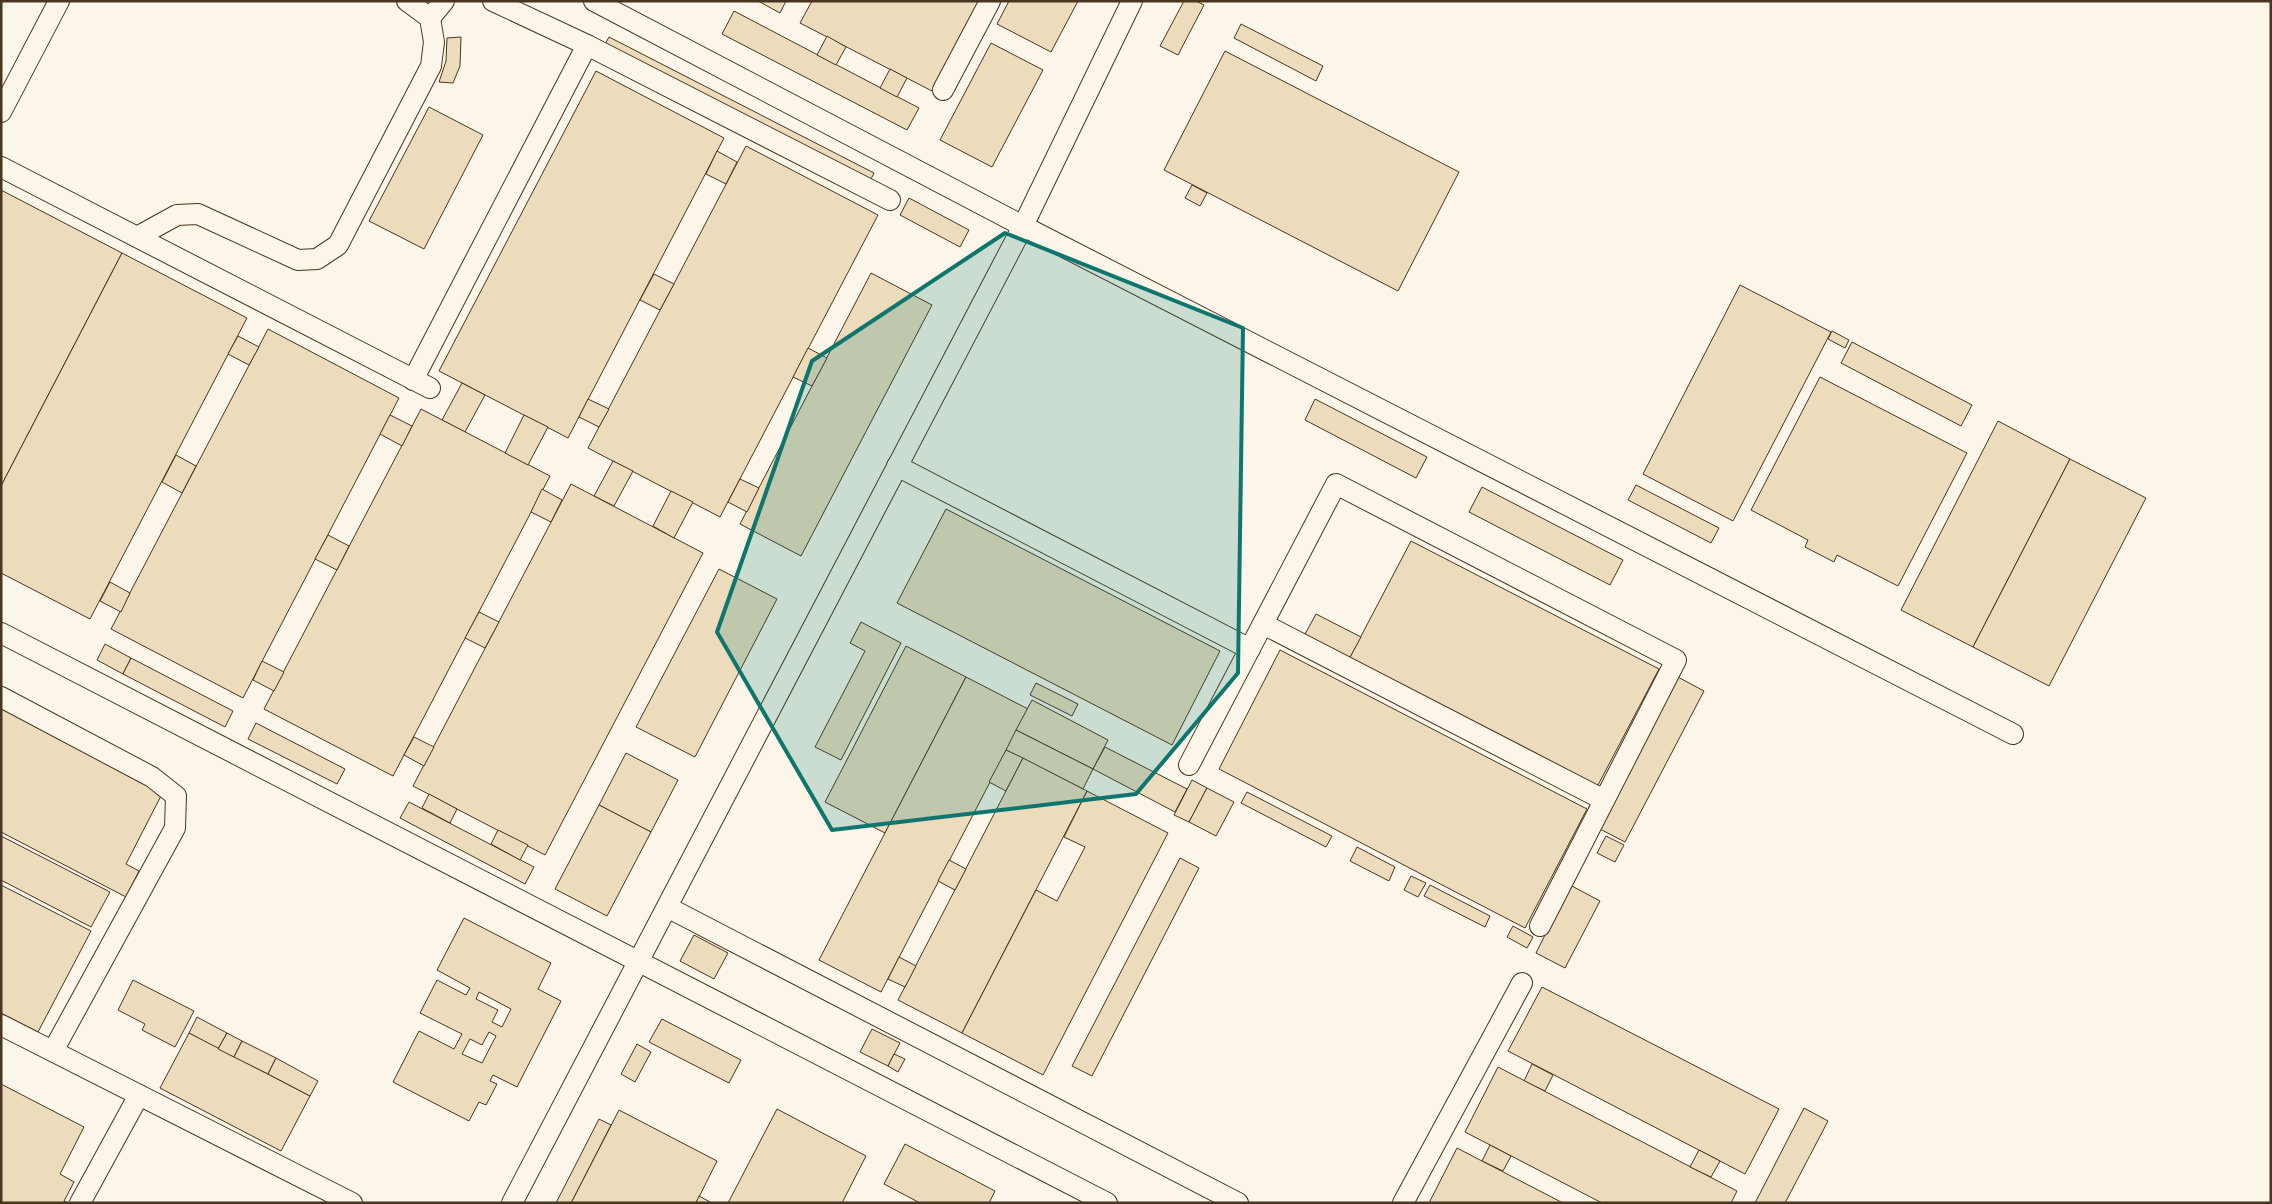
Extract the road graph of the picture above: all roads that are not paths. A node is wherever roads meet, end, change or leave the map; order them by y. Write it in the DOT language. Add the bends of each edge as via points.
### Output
graph roads {
  1 [pos="59,1"];
  2 [pos="407,1"];
  3 [pos="444,1"];
  4 [pos="493,1"];
  5 [pos="594,1"];
  6 [pos="990,1"];
  7 [pos="1132,1"];
  8 [pos="430,18"];
  9 [pos="587,45"];
  10 [pos="943,90"];
  11 [pos="1,112"];
  12 [pos="1,167"];
  13 [pos="890,200"];
  14 [pos="1023,226"];
  15 [pos="137,237"];
  16 [pos="897,466"];
  17 [pos="1263,624"];
  18 [pos="1,633"];
  19 [pos="1250,649"];
  20 [pos="1,697"];
  21 [pos="2013,734"];
  22 [pos="1189,765"];
  23 [pos="1604,800"];
  24 [pos="667,907"];
  25 [pos="1540,926"];
  26 [pos="638,962"];
  27 [pos="1522,983"];
  28 [pos="1,1026"];
  29 [pos="53,1052"];
  30 [pos="139,1095"];
  31 [pos="80,1203"];
  32 [pos="352,1203"];
  33 [pos="512,1203"];
  34 [pos="1106,1203"];
  35 [pos="1238,1203"];
  36 [pos="1403,1203"];
  1 -- 11 [label="lane"];
  2 -- 8 [label="lane"];
  3 -- 8 [label="lane"];
  4 -- 9 [label="lane"];
  5 -- 14 [label="lane"];
  6 -- 10 [label="lane"];
  7 -- 14 [label="lane"];
  8 -- 15 [label="lane" via="434,42 431,66 338,245 317,259 298,260 198,214 178,215"];
  9 -- 13 [label="lane"];
  9 -- 15 [label="lane" via="422,384"];
  12 -- 15 [label="lane"];
  14 -- 16 [label="lane"];
  14 -- 21 [label="lane"];
  16 -- 19 [label="lane"];
  16 -- 24 [label="lane"];
  17 -- 19 [label="lane"];
  17 -- 23 [label="lane"];
  17 -- 23 [label="lane" via="1336,484 1345,488 1676,660"];
  18 -- 26 [label="lane"];
  19 -- 22 [label="lane"];
  20 -- 29 [label="lane" via="152,777 176,796 175,828"];
  23 -- 25 [label="lane"];
  24 -- 26 [label="lane"];
  24 -- 35 [label="lane"];
  26 -- 33 [label="lane"];
  26 -- 34 [label="lane"];
  27 -- 36 [label="lane"];
  28 -- 29 [label="lane"];
  29 -- 30 [label="lane"];
  30 -- 31 [label="lane"];
  30 -- 32 [label="lane"];
}
